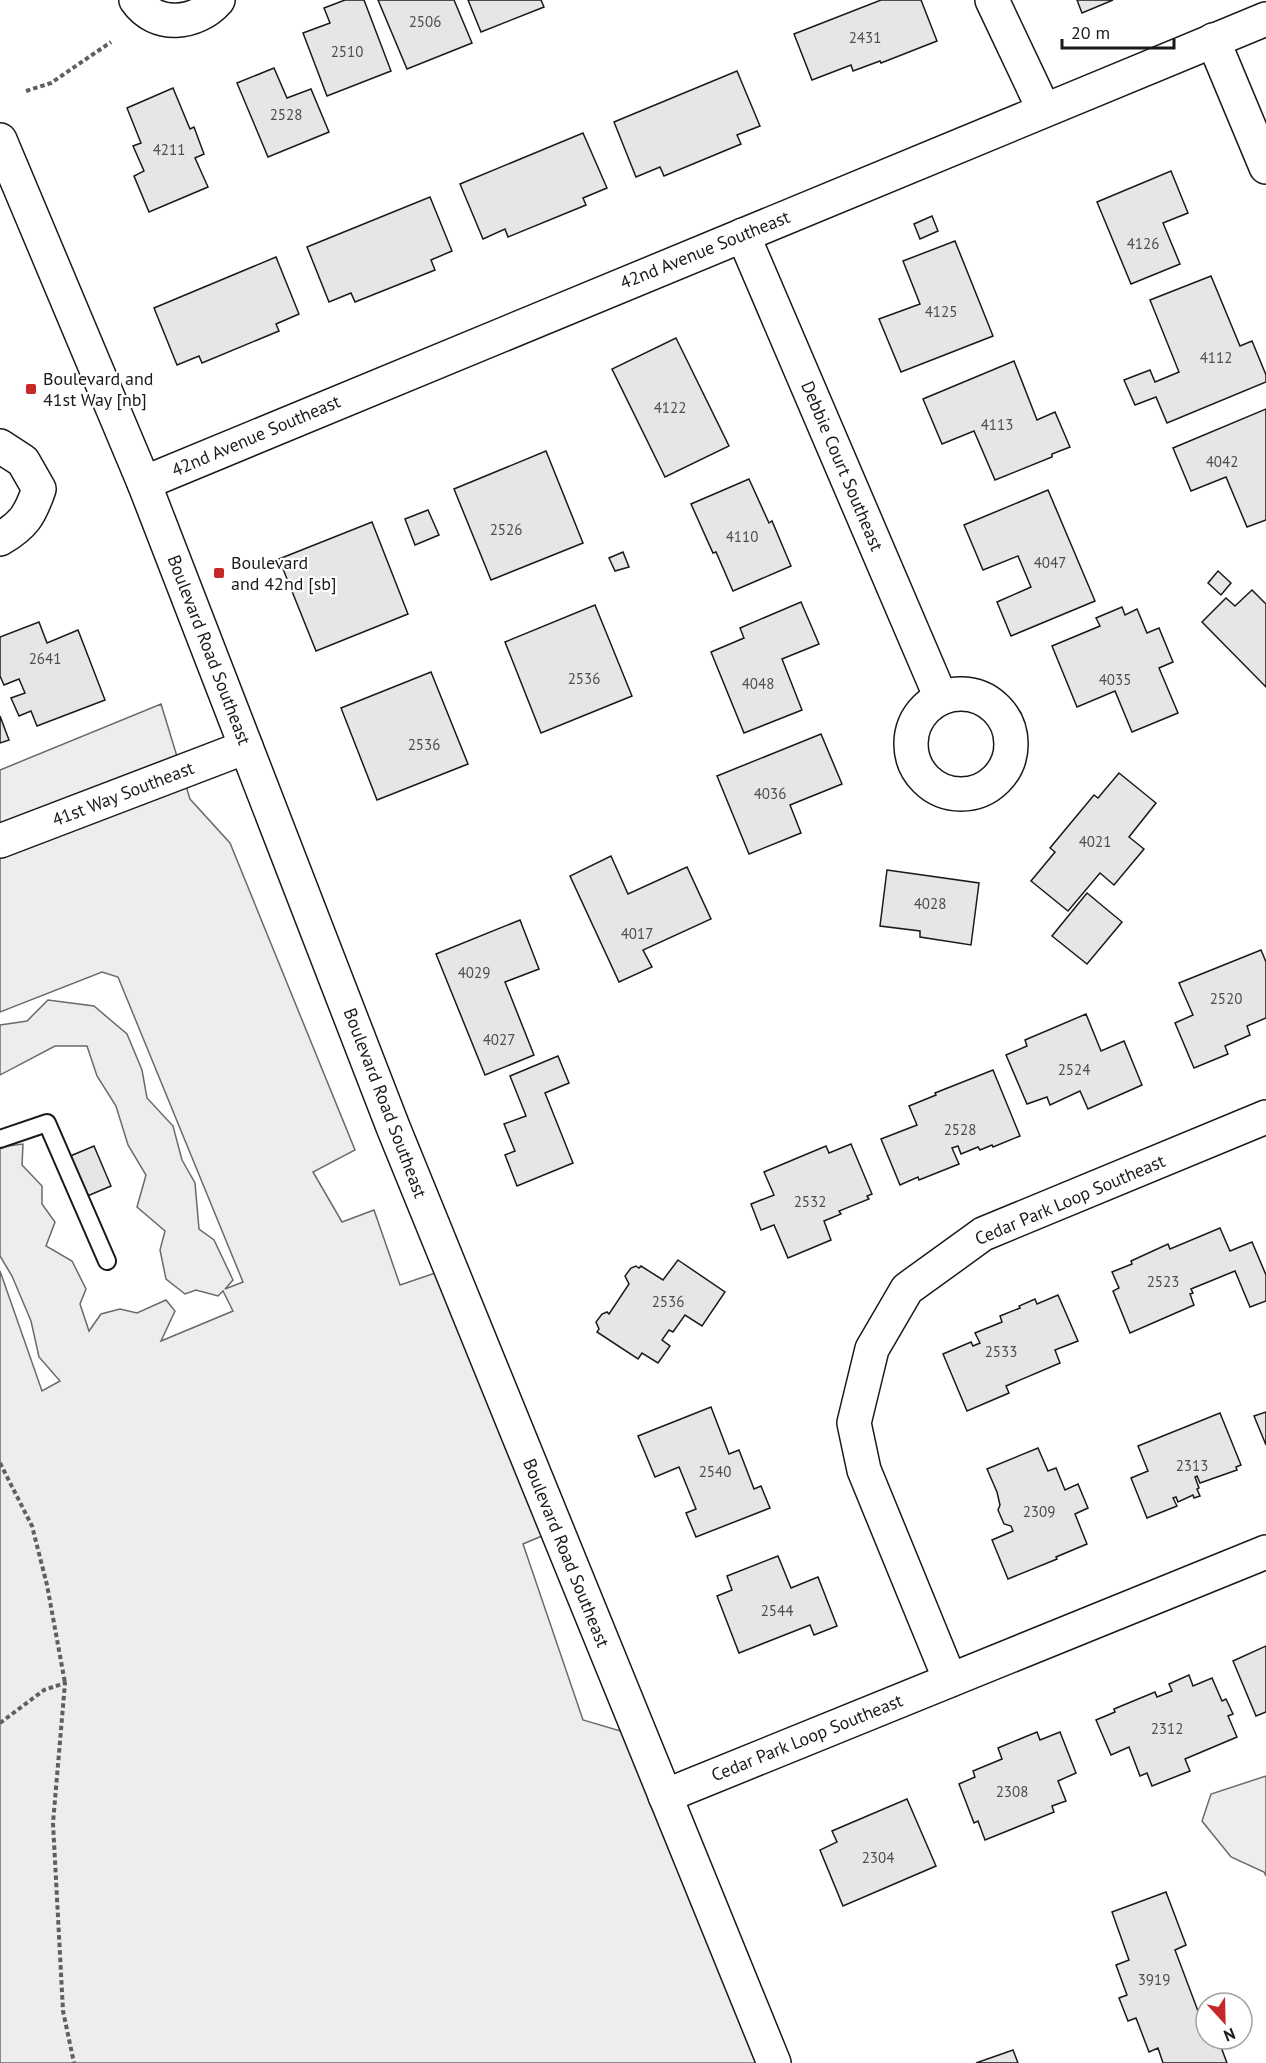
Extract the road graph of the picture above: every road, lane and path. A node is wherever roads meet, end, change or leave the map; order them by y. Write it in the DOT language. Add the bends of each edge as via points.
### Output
graph roads {
  1 [pos="136,0"];
  2 [pos="218,0"];
  3 [pos="993,0"];
  4 [pos="1266,19"];
  5 [pos="1213,40"];
  6 [pos="111,42"];
  7 [pos="26,91"];
  8 [pos="1044,110"];
  9 [pos="0,140"];
  10 [pos="1266,166"];
  11 [pos="743,235"];
  12 [pos="0,446"];
  13 [pos="144,483"];
  14 [pos="0,539"];
  15 [pos="941,698"];
  16 [pos="246,747"];
  17 [pos="0,842"];
  18 [pos="1266,1117"];
  19 [pos="0,1139"];
  20 [pos="107,1261"];
  21 [pos="0,1463"];
  22 [pos="1266,1552"];
  23 [pos="950,1680"];
  24 [pos="65,1683"];
  25 [pos="0,1723"];
  26 [pos="665,1796"];
  27 [pos="74,2063"];
  28 [pos="774,2063"];
  1 -- 2 [label="street" via="150,14 181,21 197,17"];
  3 -- 8 [label="street"];
  4 -- 5 [label="street, 42nd Avenue Southeast"];
  5 -- 8 [label="street, 42nd Avenue Southeast"];
  5 -- 10 [label="street"];
  6 -- 7 [label="path" via="51,83"];
  8 -- 11 [label="street, 42nd Avenue Southeast"];
  9 -- 13 [label="street, Boulevard Road Southeast"];
  11 -- 13 [label="street, 42nd Avenue Southeast"];
  11 -- 15 [label="street, Debbie Court Southeast"];
  12 -- 14 [label="street" via="23,460 39,489 32,511 14,531"];
  13 -- 16 [label="street, Boulevard Road Southeast"];
  16 -- 17 [label="street, 41st Way Southeast"];
  16 -- 26 [label="street, Boulevard Road Southeast" via="398,1138"];
  18 -- 23 [label="street, Cedar Park Loop Southeast" via="983,1234 907,1289 872,1349 854,1423 864,1470"];
  19 -- 20 [label="lane" via="47,1123"];
  21 -- 24 [label="path" via="32,1526"];
  22 -- 23 [label="street, Cedar Park Loop Southeast"];
  23 -- 26 [label="street, Cedar Park Loop Southeast"];
  24 -- 25 [label="path" via="44,1690"];
  24 -- 27 [label="path" via="53,1822 63,2011"];
  26 -- 28 [label="street, Boulevard Road Southeast"];
}
